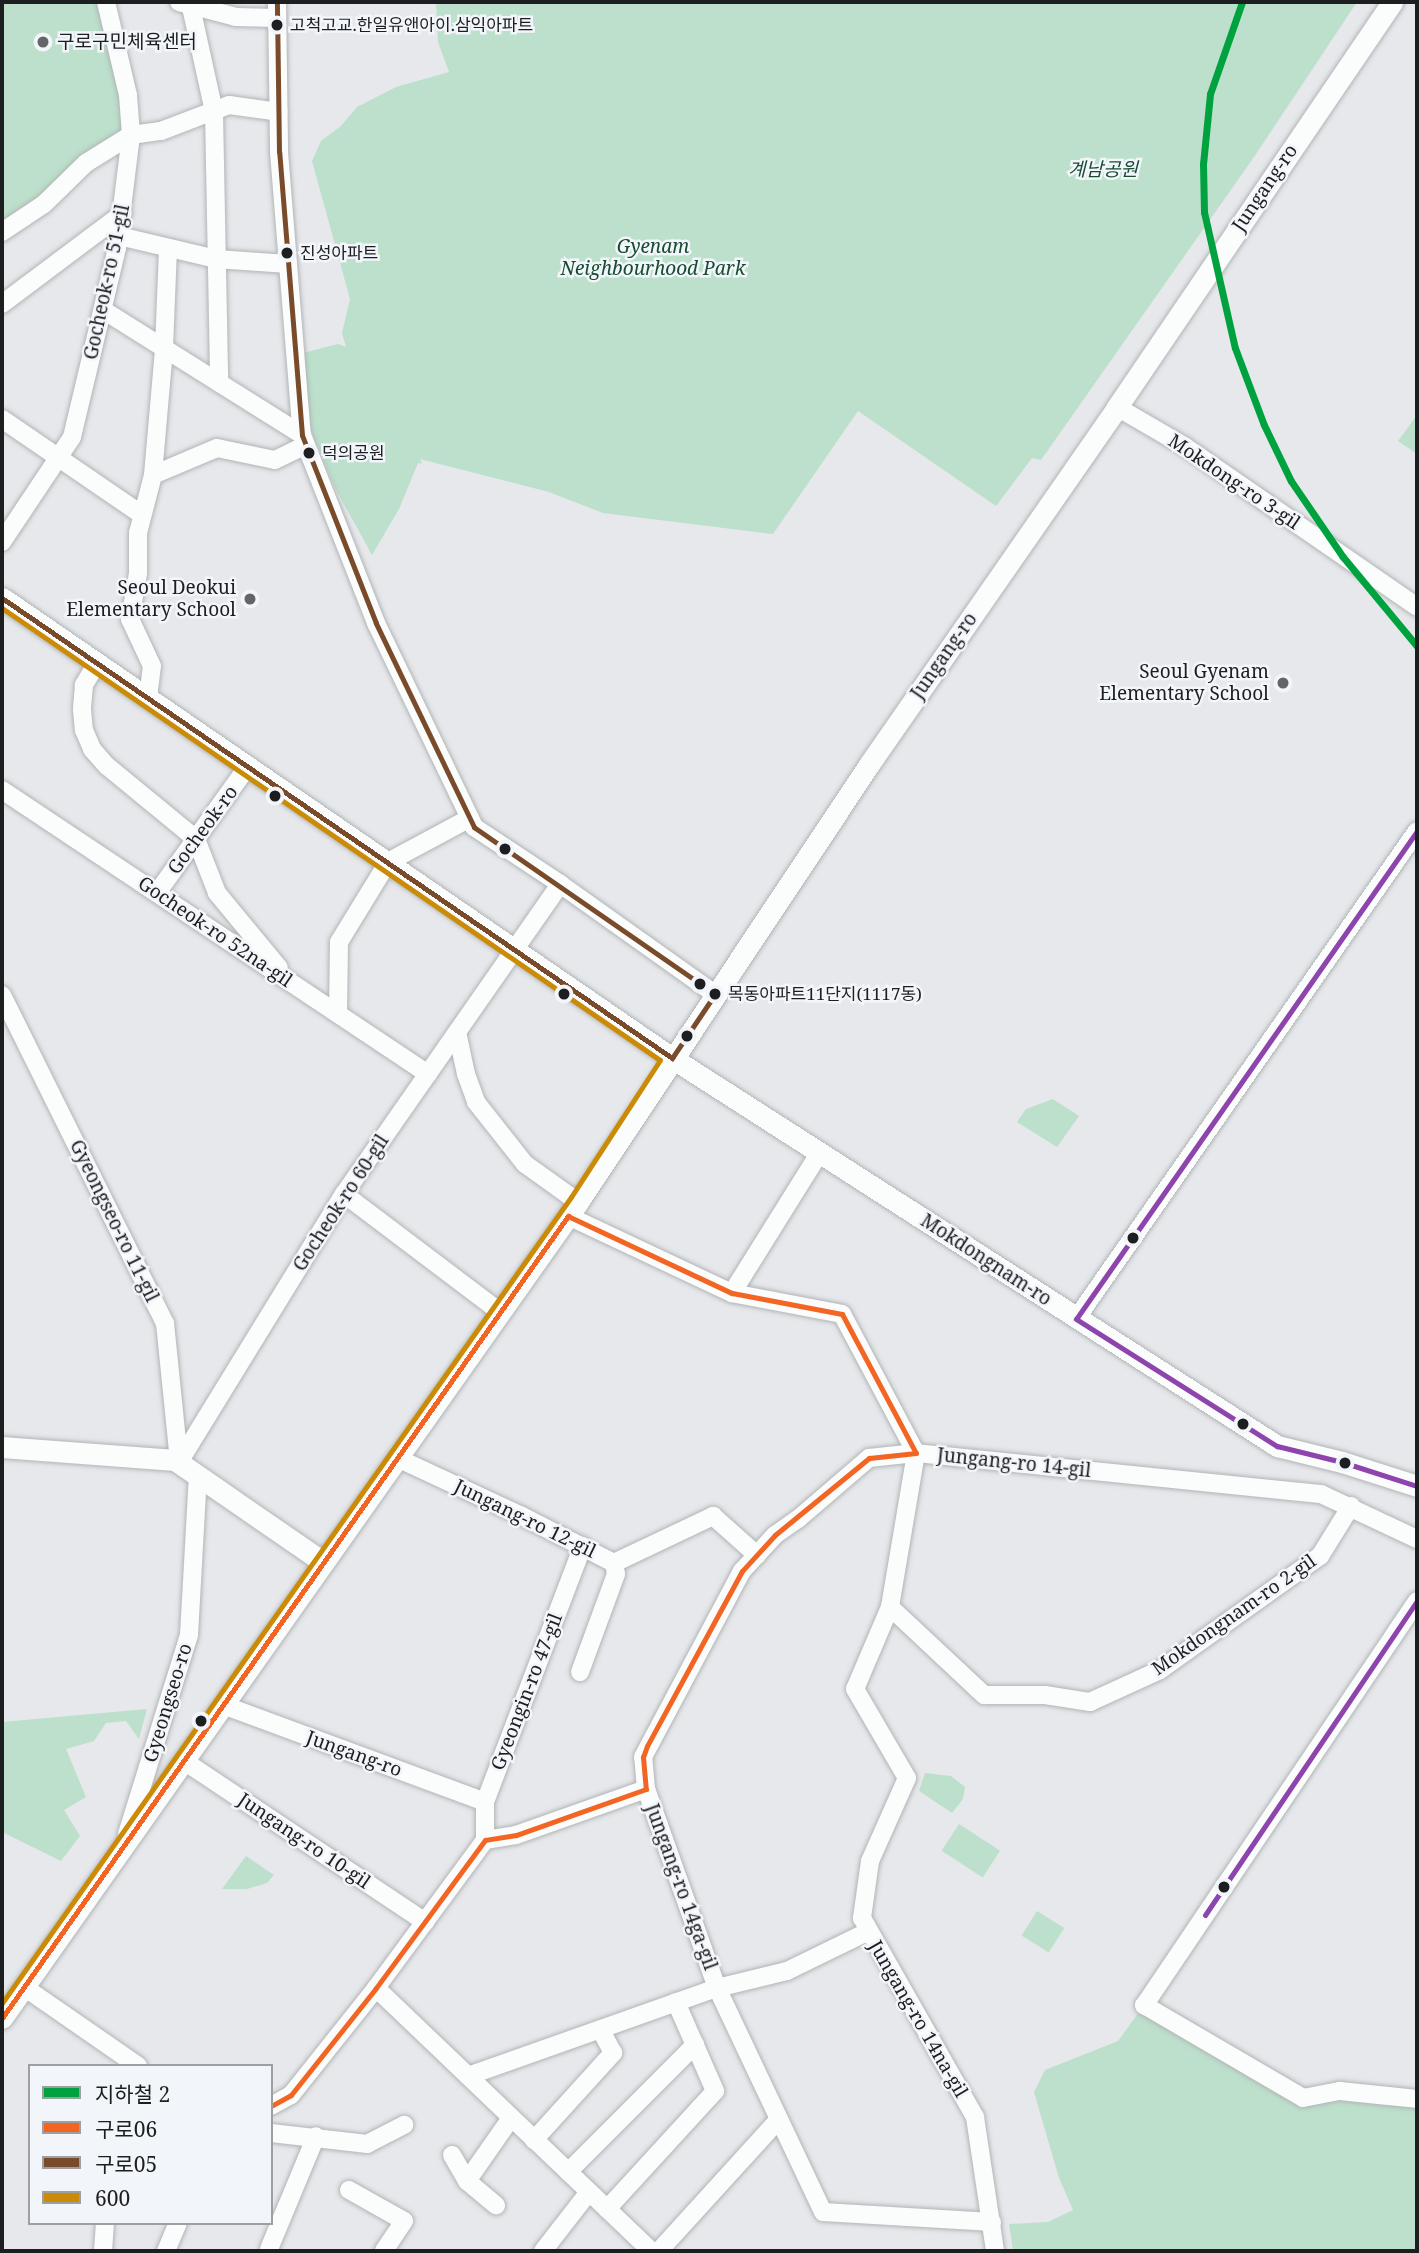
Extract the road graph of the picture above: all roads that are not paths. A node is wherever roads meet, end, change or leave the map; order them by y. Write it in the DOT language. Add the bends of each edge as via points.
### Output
graph roads {
  1 [pos="106,2"];
  2 [pos="1392,2"];
  3 [pos="185,4"];
  4 [pos="277,10"];
  5 [pos="214,111"];
  6 [pos="279,112"];
  7 [pos="131,135"];
  8 [pos="123,213"];
  9 [pos="2,232"];
  10 [pos="119,236"];
  11 [pos="168,248"];
  12 [pos="216,259"];
  13 [pos="288,264"];
  14 [pos="2,304"];
  15 [pos="103,310"];
  16 [pos="164,348"];
  17 [pos="219,383"];
  18 [pos="1117,407"];
  19 [pos="2,419"];
  20 [pos="304,440"];
  21 [pos="58,458"];
  22 [pos="153,475"];
  23 [pos="142,515"];
  24 [pos="2,542"];
  25 [pos="2,598"];
  26 [pos="1417,607"];
  27 [pos="97,663"];
  28 [pos="148,698"];
  29 [pos="248,766"];
  30 [pos="2,790"];
  31 [pos="470,818"];
  32 [pos="1417,831"];
  33 [pos="196,839"];
  34 [pos="388,862"];
  35 [pos="560,884"];
  36 [pos="158,893"];
  37 [pos="516,949"];
  38 [pos="292,983"];
  39 [pos="715,994"];
  40 [pos="2,995"];
  41 [pos="338,1014"];
  42 [pos="457,1032"];
  43 [pos="672,1058"];
  44 [pos="428,1073"];
  45 [pos="820,1152"];
  46 [pos="344,1194"];
  47 [pos="573,1209"];
  48 [pos="1125,1267"];
  49 [pos="732,1293"];
  50 [pos="1090,1299"];
  51 [pos="500,1312"];
  52 [pos="1076,1319"];
  53 [pos="2,1447"];
  54 [pos="916,1453"];
  55 [pos="397,1458"];
  56 [pos="177,1461"];
  57 [pos="198,1475"];
  58 [pos="1417,1486"];
  59 [pos="1350,1506"];
  60 [pos="1417,1539"];
  61 [pos="583,1546"];
  62 [pos="757,1555"];
  63 [pos="323,1562"];
  64 [pos="614,1563"];
  65 [pos="1417,1601"];
  66 [pos="890,1607"];
  67 [pos="580,1672"];
  68 [pos="223,1705"];
  69 [pos="184,1761"];
  70 [pos="646,1789"];
  71 [pos="485,1802"];
  72 [pos="485,1840"];
  73 [pos="124,1844"];
  74 [pos="425,1922"];
  75 [pos="867,1932"];
  76 [pos="24,1987"];
  77 [pos="376,1988"];
  78 [pos="718,1988"];
  79 [pos="676,2002"];
  80 [pos="2,2018"];
  81 [pos="600,2029"];
  82 [pos="695,2045"];
  83 [pos="117,2058"];
  84 [pos="468,2076"];
  85 [pos="1417,2099"];
  86 [pos="273,2105"];
  87 [pos="511,2118"];
  88 [pos="779,2119"];
  89 [pos="404,2125"];
  90 [pos="273,2133"];
  91 [pos="316,2136"];
  92 [pos="534,2140"];
  93 [pos="452,2155"];
  94 [pos="568,2172"];
  95 [pos="467,2181"];
  96 [pos="349,2190"];
  97 [pos="589,2192"];
  98 [pos="496,2205"];
  99 [pos="607,2209"];
  100 [pos="992,2222"];
  101 [pos="105,2225"];
  102 [pos="177,2225"];
  103 [pos="269,2249"];
  104 [pos="103,2251"];
  105 [pos="166,2251"];
  106 [pos="384,2251"];
  107 [pos="543,2251"];
  108 [pos="651,2251"];
  109 [pos="659,2251"];
  110 [pos="995,2251"];
  1 -- 7 [label="street, Gocheok-ro 51-gil" via="128,95"];
  2 -- 18 [label="main road, Jungang-ro"];
  3 -- 4 [label="street" via="236,17"];
  3 -- 5 [label="street"];
  4 -- 6 [label="street"];
  5 -- 6 [label="street" via="229,105"];
  5 -- 7 [label="street" via="161,131"];
  5 -- 12 [label="street"];
  6 -- 13 [label="street"];
  7 -- 8 [label="street, Gocheok-ro 51-gil"];
  7 -- 9 [label="street" via="86,163 44,204"];
  8 -- 10 [label="street, Gocheok-ro 51-gil"];
  8 -- 14 [label="street"];
  10 -- 11 [label="street"];
  10 -- 15 [label="street, Gocheok-ro 51-gil"];
  11 -- 12 [label="street"];
  11 -- 16 [label="street"];
  12 -- 13 [label="street"];
  12 -- 17 [label="street"];
  13 -- 20 [label="street"];
  15 -- 16 [label="street"];
  15 -- 21 [label="street, Gocheok-ro 51-gil" via="72,437"];
  16 -- 17 [label="street"];
  16 -- 22 [label="street"];
  17 -- 20 [label="street"];
  18 -- 26 [label="street, Mokdong-ro 3-gil" via="1184,446"];
  18 -- 39 [label="main road, Jungang-ro"];
  19 -- 21 [label="street"];
  20 -- 22 [label="street" via="275,460 217,448"];
  20 -- 31 [label="street" via="376,623"];
  21 -- 23 [label="street"];
  21 -- 24 [label="street, Gocheok-ro 51-gil"];
  22 -- 23 [label="street"];
  23 -- 28 [label="street" via="130,619 152,666"];
  25 -- 27 [label="main road, Gocheok-ro"];
  27 -- 28 [label="main road, Gocheok-ro"];
  27 -- 33 [label="street" via="84,685 82,709 92,749"];
  28 -- 29 [label="main road, Gocheok-ro"];
  29 -- 33 [label="street, Gocheok-ro"];
  29 -- 34 [label="main road, Gocheok-ro"];
  30 -- 36 [label="street, Gocheok-ro 52na-gil"];
  31 -- 34 [label="street"];
  31 -- 35 [label="street" via="474,827"];
  32 -- 50 [label="street"];
  33 -- 36 [label="street, Gocheok-ro"];
  33 -- 38 [label="street" via="217,893"];
  34 -- 37 [label="main road, Gocheok-ro"];
  34 -- 41 [label="street" via="339,942"];
  35 -- 37 [label="street"];
  35 -- 39 [label="street"];
  36 -- 38 [label="street, Gocheok-ro 52na-gil"];
  37 -- 42 [label="street, Gocheok-ro 60-gil"];
  37 -- 43 [label="main road, Gocheok-ro"];
  38 -- 41 [label="street, Gocheok-ro 52na-gil"];
  39 -- 43 [label="main road, Jungang-ro"];
  40 -- 56 [label="street, Gyeongseo-ro 11-gil" via="165,1322"];
  41 -- 44 [label="street, Gocheok-ro 52na-gil"];
  42 -- 44 [label="street, Gocheok-ro 60-gil"];
  42 -- 47 [label="street, Jungang-ro 14-gil" via="477,1102 525,1164"];
  43 -- 45 [label="main road, Mokdongnam-ro"];
  43 -- 47 [label="main road, Jungang-ro"];
  44 -- 46 [label="street, Gocheok-ro 60-gil"];
  45 -- 49 [label="street"];
  45 -- 52 [label="main road, Mokdongnam-ro"];
  46 -- 51 [label="street"];
  46 -- 56 [label="street, Gocheok-ro 60-gil"];
  47 -- 49 [label="street, Jungang-ro 14-gil"];
  47 -- 51 [label="main road, Jungang-ro"];
  48 -- 50 [label="street"];
  49 -- 54 [label="street, Jungang-ro 14-gil" via="842,1314"];
  50 -- 52 [label="street"];
  51 -- 55 [label="main road, Jungang-ro"];
  52 -- 58 [label="main road, Mokdongnam-ro" via="1277,1446"];
  53 -- 56 [label="main road"];
  54 -- 59 [label="street, Jungang-ro 14-gil" via="1321,1494"];
  54 -- 62 [label="street, Jungang-ro 14ga-gil" via="869,1458"];
  54 -- 66 [label="street"];
  55 -- 61 [label="street, Jungang-ro 12-gil"];
  55 -- 63 [label="main road, Jungang-ro"];
  56 -- 57 [label="main road"];
  57 -- 63 [label="main road"];
  57 -- 73 [label="street, Gyeongseo-ro" via="189,1635"];
  59 -- 60 [label="street"];
  59 -- 66 [label="street, Mokdongnam-ro 2-gil" via="1320,1556 1160,1670 1090,1702 1045,1695 984,1695"];
  61 -- 64 [label="street, Jungang-ro 12-gil"];
  61 -- 71 [label="street, Gyeongin-ro 47-gil"];
  62 -- 64 [label="street, Jungang-ro 12-gil" via="713,1516"];
  62 -- 70 [label="street, Jungang-ro 14ga-gil" via="742,1571 647,1746 643,1758"];
  63 -- 68 [label="main road, Jungang-ro"];
  64 -- 67 [label="street" via="616,1574"];
  65 -- 85 [label="street" via="1144,2005 1303,2098 1340,2091"];
  66 -- 75 [label="street" via="855,1689 907,1778 870,1861 862,1918"];
  68 -- 69 [label="main road, Jungang-ro"];
  68 -- 71 [label="street, Jungang-ro"];
  69 -- 73 [label="main road, Jungang-ro"];
  69 -- 74 [label="street, Jungang-ro 10-gil"];
  70 -- 72 [label="street" via="516,1835"];
  70 -- 78 [label="street, Jungang-ro 14ga-gil"];
  71 -- 72 [label="street, Gyeongin-ro 47-gil"];
  72 -- 74 [label="street"];
  73 -- 76 [label="main road, Jungang-ro"];
  74 -- 77 [label="street"];
  75 -- 78 [label="street, Jungang-ro 14na-gil" via="787,1971"];
  75 -- 100 [label="street, Jungang-ro 14na-gil" via="975,2117"];
  76 -- 80 [label="main road, Jungang-ro"];
  76 -- 83 [label="street"];
  77 -- 84 [label="street"];
  77 -- 86 [label="street" via="291,2095"];
  78 -- 79 [label="street, Jungang-ro 14na-gil"];
  78 -- 88 [label="street, Jungang-ro 14ga-gil"];
  79 -- 81 [label="street, Jungang-ro 14na-gil"];
  79 -- 82 [label="street"];
  81 -- 84 [label="street, Jungang-ro 14na-gil"];
  81 -- 92 [label="street" via="612,2053"];
  82 -- 94 [label="street"];
  82 -- 99 [label="street" via="715,2091"];
  84 -- 87 [label="street"];
  87 -- 92 [label="street"];
  87 -- 95 [label="street"];
  88 -- 100 [label="street, Jungang-ro 14ga-gil" via="823,2211"];
  88 -- 109 [label="street"];
  89 -- 91 [label="street" via="367,2144"];
  90 -- 91 [label="street"];
  91 -- 103 [label="street"];
  92 -- 94 [label="street"];
  93 -- 95 [label="street"];
  94 -- 97 [label="street"];
  95 -- 98 [label="street"];
  96 -- 106 [label="street" via="404,2221"];
  97 -- 99 [label="street"];
  97 -- 107 [label="street"];
  99 -- 108 [label="street"];
  100 -- 110 [label="street, Jungang-ro 14na-gil"];
  101 -- 104 [label="street"];
  102 -- 105 [label="street"];
}
